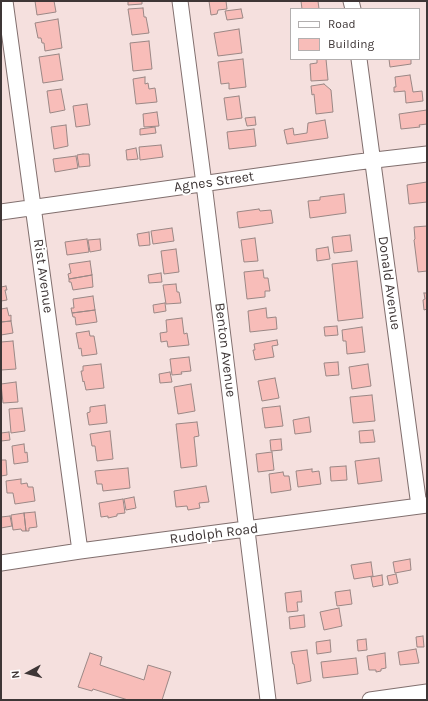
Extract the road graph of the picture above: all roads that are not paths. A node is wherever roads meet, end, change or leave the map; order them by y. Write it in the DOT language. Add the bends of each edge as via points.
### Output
graph roads {
  1 [pos="5,1"];
  2 [pos="180,1"];
  3 [pos="359,60"];
  4 [pos="427,154"];
  5 [pos="373,160"];
  6 [pos="204,184"];
  7 [pos="34,208"];
  8 [pos="1,212"];
  9 [pos="423,506"];
  10 [pos="247,530"];
  11 [pos="80,551"];
  12 [pos="1,563"];
  13 [pos="427,692"];
  14 [pos="268,700"];
  15 [pos="370,700"];
  1 -- 7 [label="street, Rist Avenue"];
  2 -- 6 [label="street, Benton Avenue"];
  3 -- 5 [label="street, Donald Avenue"];
  4 -- 5 [label="street, Agnes Street"];
  5 -- 6 [label="street, Agnes Street"];
  5 -- 9 [label="street, Donald Avenue"];
  6 -- 7 [label="street, Agnes Street"];
  6 -- 10 [label="street, Benton Avenue"];
  7 -- 8 [label="street, Agnes Street"];
  7 -- 11 [label="street, Rist Avenue"];
  9 -- 10 [label="street, Rudolph Road"];
  10 -- 11 [label="street, Rudolph Road"];
  10 -- 14 [label="street, Benton Avenue"];
  11 -- 12 [label="street, Rudolph Road"];
  13 -- 15 [label="street"];
}
